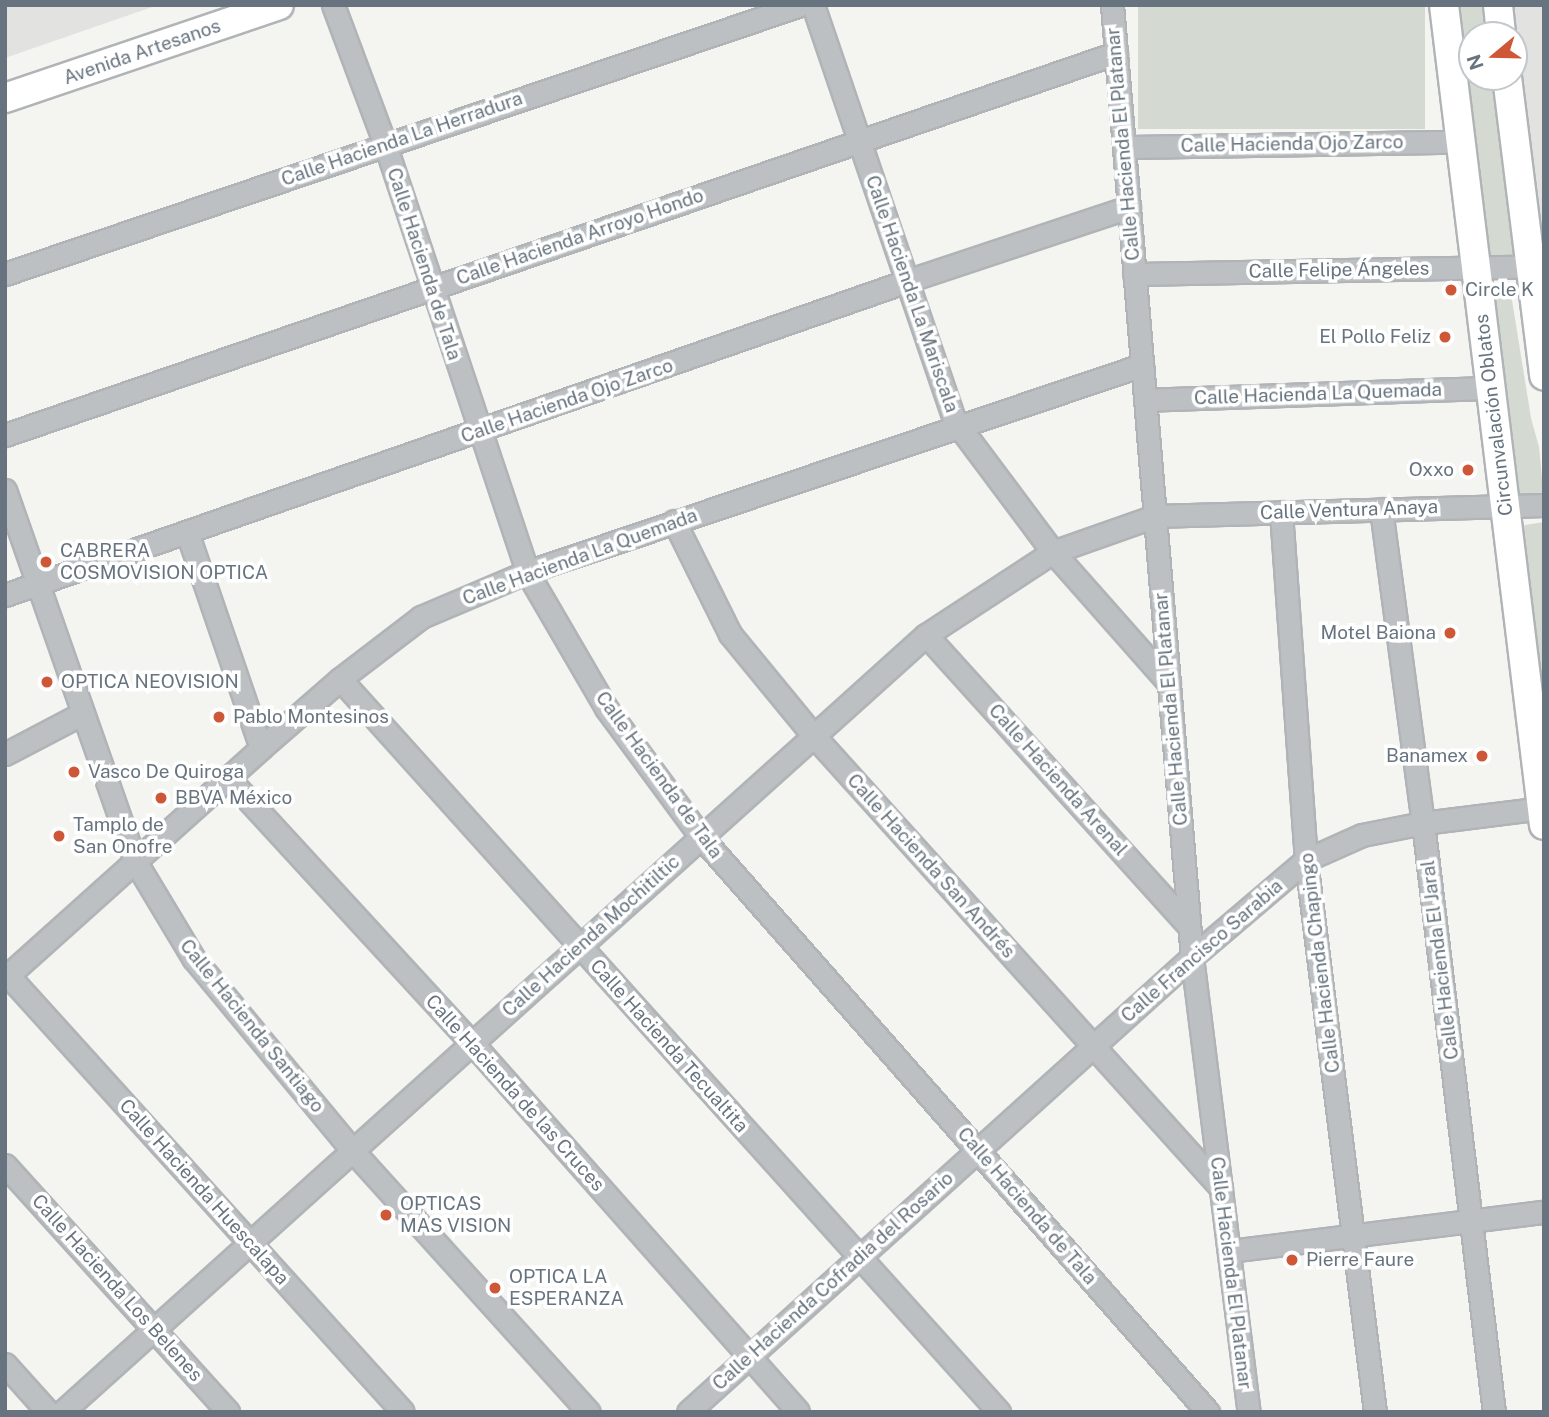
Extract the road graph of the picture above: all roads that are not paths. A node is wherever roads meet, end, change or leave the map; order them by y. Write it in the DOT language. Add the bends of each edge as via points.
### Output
graph roads {
  1 [pos="279,5"];
  2 [pos="333,5"];
  3 [pos="800,5"];
  4 [pos="813,5"];
  5 [pos="1112,5"];
  6 [pos="1444,5"];
  7 [pos="1116,54"];
  8 [pos="1509,91"];
  9 [pos="5,98"];
  10 [pos="859,141"];
  11 [pos="1460,142"];
  12 [pos="385,144"];
  13 [pos="1124,147"];
  14 [pos="1129,207"];
  15 [pos="1537,266"];
  16 [pos="1475,267"];
  17 [pos="5,274"];
  18 [pos="1135,274"];
  19 [pos="907,281"];
  20 [pos="433,289"];
  21 [pos="1142,365"];
  22 [pos="1544,376"];
  23 [pos="1490,388"];
  24 [pos="1145,400"];
  25 [pos="959,426"];
  26 [pos="479,432"];
  27 [pos="5,435"];
  28 [pos="5,490"];
  29 [pos="1544,505"];
  30 [pos="1504,506"];
  31 [pos="1381,509"];
  32 [pos="1281,512"];
  33 [pos="1155,516"];
  34 [pos="674,521"];
  35 [pos="187,532"];
  36 [pos="1053,552"];
  37 [pos="527,572"];
  38 [pos="37,583"];
  39 [pos="5,595"];
  40 [pos="926,635"];
  41 [pos="340,680"];
  42 [pos="1169,683"];
  43 [pos="83,713"];
  44 [pos="813,735"];
  45 [pos="261,748"];
  46 [pos="5,754"];
  47 [pos="228,778"];
  48 [pos="1543,814"];
  49 [pos="1423,823"];
  50 [pos="701,837"];
  51 [pos="1306,860"];
  52 [pos="135,861"];
  53 [pos="1189,926"];
  54 [pos="581,948"];
  55 [pos="1192,957"];
  56 [pos="6,975"];
  57 [pos="472,1043"];
  58 [pos="1094,1046"];
  59 [pos="352,1150"];
  60 [pos="978,1150"];
  61 [pos="5,1165"];
  62 [pos="1221,1188"];
  63 [pos="1544,1212"];
  64 [pos="1471,1221"];
  65 [pos="1353,1236"];
  66 [pos="250,1243"];
  67 [pos="1229,1251"];
  68 [pos="860,1258"];
  69 [pos="154,1329"];
  70 [pos="749,1358"];
  71 [pos="5,1364"];
  72 [pos="48,1412"];
  73 [pos="62,1412"];
  74 [pos="228,1412"];
  75 [pos="403,1412"];
  76 [pos="589,1412"];
  77 [pos="688,1412"];
  78 [pos="798,1412"];
  79 [pos="999,1412"];
  80 [pos="1208,1412"];
  81 [pos="1249,1412"];
  82 [pos="1375,1412"];
  83 [pos="1494,1412"];
  1 -- 9 [label="main road, Avenida Artesanos"];
  2 -- 12 [label="street, Calle Hacienda de Tala"];
  3 -- 12 [label="street, Calle Hacienda La Herradura"];
  4 -- 10 [label="street, Calle Hacienda La Mariscala"];
  5 -- 7 [label="street, Calle Hacienda El Platanar"];
  6 -- 11 [label="main road, Circunvalación Oblatos"];
  7 -- 10 [label="street, Calle Hacienda Arroyo Hondo"];
  7 -- 13 [label="street, Calle Hacienda El Platanar"];
  8 -- 15 [label="main road"];
  10 -- 19 [label="street, Calle Hacienda La Mariscala"];
  10 -- 20 [label="street, Calle Hacienda Arroyo Hondo"];
  11 -- 13 [label="street, Calle Hacienda Ojo Zarco"];
  11 -- 16 [label="main road, Circunvalación Oblatos"];
  12 -- 17 [label="street, Calle Hacienda La Herradura"];
  12 -- 20 [label="street, Calle Hacienda de Tala"];
  13 -- 14 [label="street, Calle Hacienda El Platanar"];
  14 -- 18 [label="street, Calle Hacienda El Platanar"];
  14 -- 19 [label="street, Calle Hacienda Ojo Zarco"];
  15 -- 16 [label="street, Calle Felipe Ángeles"];
  15 -- 22 [label="main road"];
  16 -- 18 [label="street, Calle Felipe Ángeles"];
  16 -- 23 [label="main road, Circunvalación Oblatos"];
  18 -- 21 [label="street, Calle Hacienda El Platanar"];
  19 -- 25 [label="street, Calle Hacienda La Mariscala"];
  19 -- 26 [label="street, Calle Hacienda Ojo Zarco"];
  20 -- 26 [label="street, Calle Hacienda de Tala"];
  20 -- 27 [label="street, Calle Hacienda Arroyo Hondo"];
  21 -- 24 [label="street, Calle Hacienda El Platanar"];
  21 -- 25 [label="street, Calle Hacienda La Quemada"];
  23 -- 24 [label="street, Calle Hacienda La Quemada"];
  23 -- 30 [label="main road, Circunvalación Oblatos"];
  24 -- 33 [label="street, Calle Hacienda El Platanar"];
  25 -- 34 [label="street, Calle Hacienda La Quemada"];
  25 -- 36 [label="street, Calle Hacienda La Mariscala"];
  26 -- 35 [label="street, Calle Hacienda Ojo Zarco"];
  26 -- 37 [label="street, Calle Hacienda de Tala"];
  28 -- 38 [label="street, Calle Hacienda Santiago"];
  29 -- 30 [label="street, Calle Ventura Anaya"];
  30 -- 31 [label="street, Calle Ventura Anaya"];
  30 -- 48 [label="main road, Circunvalación Oblatos"];
  31 -- 32 [label="street, Calle Ventura Anaya"];
  31 -- 49 [label="street, Calle Hacienda El Jaral"];
  32 -- 33 [label="street, Calle Ventura Anaya"];
  32 -- 51 [label="street, Calle Hacienda Chapingo"];
  33 -- 36 [label="street, Calle Hacienda Mochitiltic"];
  33 -- 42 [label="street, Calle Hacienda El Platanar"];
  34 -- 37 [label="street, Calle Hacienda La Quemada"];
  34 -- 44 [label="street, Calle Hacienda San Andrés" via="730,634"];
  35 -- 38 [label="street, Calle Hacienda Ojo Zarco"];
  35 -- 45 [label="street"];
  36 -- 40 [label="street, Calle Hacienda Mochitiltic"];
  36 -- 42 [label="street, Calle Hacienda La Mariscala"];
  37 -- 41 [label="street, Calle Hacienda La Quemada" via="421,617"];
  37 -- 50 [label="street, Calle Hacienda de Tala" via="606,708"];
  38 -- 39 [label="street, Calle Hacienda Ojo Zarco"];
  38 -- 43 [label="street, Calle Hacienda Santiago"];
  40 -- 44 [label="street, Calle Hacienda Mochitiltic"];
  40 -- 53 [label="street, Calle Hacienda Arenal"];
  41 -- 45 [label="street, Calle Hacienda La Quemada"];
  41 -- 54 [label="street, Calle Hacienda Tecualtita"];
  42 -- 53 [label="street, Calle Hacienda El Platanar"];
  43 -- 46 [label="street"];
  43 -- 52 [label="street, Calle Hacienda Santiago"];
  44 -- 50 [label="street, Calle Hacienda Mochitiltic"];
  44 -- 58 [label="street, Calle Hacienda San Andrés"];
  45 -- 47 [label="street, Calle Hacienda La Quemada"];
  47 -- 52 [label="street, Calle Hacienda La Quemada"];
  47 -- 57 [label="street, Calle Hacienda de las Cruces"];
  48 -- 49 [label="street, Calle Francisco Sarabia"];
  49 -- 51 [label="street, Calle Francisco Sarabia" via="1362,835"];
  49 -- 64 [label="street, Calle Hacienda El Jaral"];
  50 -- 54 [label="street, Calle Hacienda Mochitiltic"];
  50 -- 60 [label="street, Calle Hacienda de Tala"];
  51 -- 55 [label="street, Calle Francisco Sarabia"];
  51 -- 65 [label="street, Calle Hacienda Chapingo"];
  52 -- 56 [label="street, Calle Hacienda La Quemada"];
  52 -- 59 [label="street, Calle Hacienda Santiago" via="194,959"];
  53 -- 55 [label="street, Calle Hacienda El Platanar"];
  54 -- 57 [label="street, Calle Hacienda Mochitiltic"];
  54 -- 68 [label="street, Calle Hacienda Tecualtita"];
  55 -- 58 [label="street, Calle Francisco Sarabia"];
  55 -- 62 [label="street, Calle Hacienda El Platanar"];
  56 -- 66 [label="street, Calle Hacienda Huescalapa"];
  57 -- 59 [label="street, Calle Hacienda Mochitiltic"];
  57 -- 70 [label="street, Calle Hacienda de las Cruces"];
  58 -- 60 [label="street, Calle Francisco Sarabia"];
  58 -- 62 [label="street, Calle Hacienda San Andrés"];
  59 -- 66 [label="street, Calle Hacienda Mochitiltic"];
  59 -- 76 [label="street, Calle Hacienda Santiago"];
  60 -- 68 [label="street, Calle Hacienda Cofradia del Rosario"];
  60 -- 80 [label="street, Calle Hacienda de Tala"];
  61 -- 69 [label="street, Calle Hacienda Los Belenes"];
  62 -- 67 [label="street, Calle Hacienda El Platanar"];
  63 -- 64 [label="street"];
  64 -- 65 [label="street"];
  64 -- 83 [label="street, Calle Hacienda El Jaral"];
  65 -- 67 [label="street"];
  65 -- 82 [label="street, Calle Hacienda Chapingo"];
  66 -- 69 [label="street, Calle Hacienda Mochitiltic"];
  66 -- 75 [label="street, Calle Hacienda Huescalapa"];
  67 -- 81 [label="street, Calle Hacienda El Platanar"];
  68 -- 70 [label="street, Calle Hacienda Cofradia del Rosario"];
  68 -- 79 [label="street, Calle Hacienda Tecualtita"];
  69 -- 73 [label="street, Calle Hacienda Mochitiltic"];
  69 -- 74 [label="street, Calle Hacienda Los Belenes"];
  70 -- 77 [label="street, Calle Hacienda Cofradia del Rosario"];
  70 -- 78 [label="street, Calle Hacienda de las Cruces"];
  71 -- 72 [label="street"];
}
